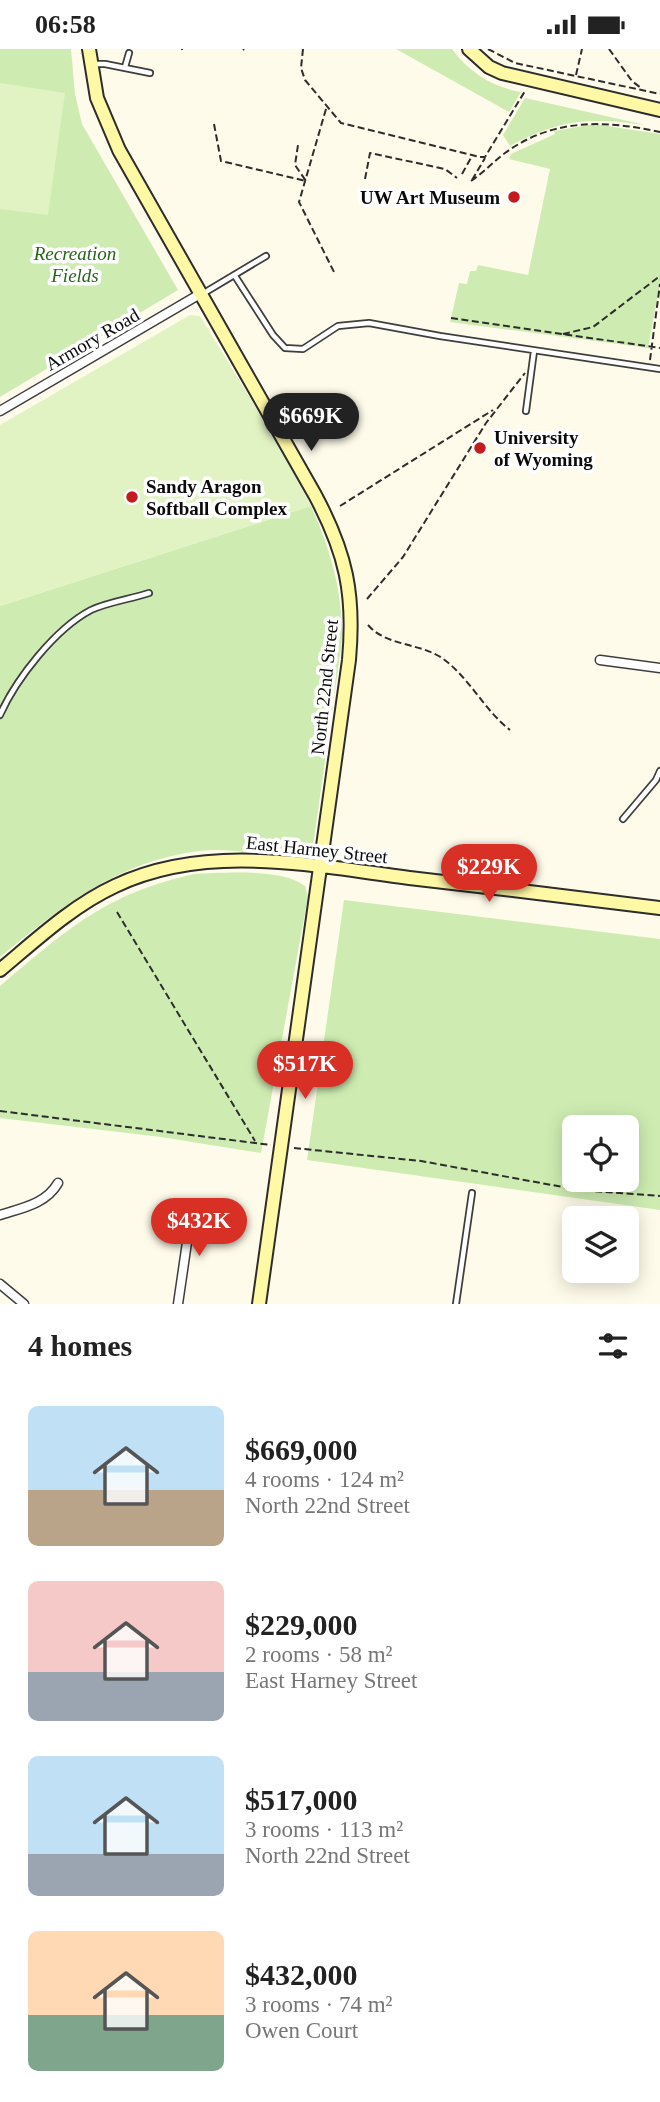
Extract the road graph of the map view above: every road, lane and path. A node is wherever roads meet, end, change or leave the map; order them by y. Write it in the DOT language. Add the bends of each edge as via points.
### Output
graph roads {
  1 [pos="89,49"];
  2 [pos="303,49"];
  3 [pos="469,49"];
  4 [pos="488,49"];
  5 [pos="582,49"];
  6 [pos="609,49"];
  7 [pos="129,53"];
  8 [pos="90,65"];
  9 [pos="125,67"];
  10 [pos="150,73"];
  11 [pos="576,75"];
  12 [pos="526,90"];
  13 [pos="644,90"];
  14 [pos="660,94"];
  15 [pos="327,108"];
  16 [pos="660,110"];
  17 [pos="214,124"];
  18 [pos="660,132"];
  19 [pos="298,145"];
  20 [pos="472,155"];
  21 [pos="485,157"];
  22 [pos="462,174"];
  23 [pos="365,179"];
  24 [pos="457,179"];
  25 [pos="306,181"];
  26 [pos="266,256"];
  27 [pos="335,274"];
  28 [pos="235,276"];
  29 [pos="658,277"];
  30 [pos="660,284"];
  31 [pos="200,295"];
  32 [pos="451,318"];
  33 [pos="561,335"];
  34 [pos="652,347"];
  35 [pos="660,348"];
  36 [pos="534,351"];
  37 [pos="649,367"];
  38 [pos="532,369"];
  39 [pos="660,369"];
  40 [pos="497,407"];
  41 [pos="0,411"];
  42 [pos="526,411"];
  43 [pos="340,506"];
  44 [pos="149,593"];
  45 [pos="367,599"];
  46 [pos="368,625"];
  47 [pos="600,660"];
  48 [pos="660,668"];
  49 [pos="0,715"];
  50 [pos="510,730"];
  51 [pos="660,771"];
  52 [pos="623,820"];
  53 [pos="322,867"];
  54 [pos="660,908"];
  55 [pos="117,912"];
  56 [pos="0,970"];
  57 [pos="0,1111"];
  58 [pos="255,1141"];
  59 [pos="282,1147"];
  60 [pos="58,1183"];
  61 [pos="472,1193"];
  62 [pos="660,1196"];
  63 [pos="192,1208"];
  64 [pos="0,1215"];
  65 [pos="0,1283"];
  66 [pos="21,1303"];
  67 [pos="178,1304"];
  68 [pos="259,1304"];
  69 [pos="456,1304"];
  1 -- 8 [label="street, North 22nd Street"];
  2 -- 15 [label="path" via="305,80"];
  3 -- 16 [label="street" via="502,73"];
  4 -- 11 [label="path" via="508,61"];
  5 -- 11 [label="path"];
  6 -- 13 [label="path"];
  7 -- 9 [label="lane"];
  8 -- 9 [label="lane"];
  8 -- 31 [label="street, North 22nd Street" via="97,98 114,139"];
  9 -- 10 [label="lane"];
  11 -- 13 [label="path"];
  12 -- 21 [label="path"];
  13 -- 14 [label="path"];
  15 -- 20 [label="path" via="348,127"];
  15 -- 25 [label="path"];
  17 -- 25 [label="path" via="221,161"];
  18 -- 21 [label="path" via="604,123 558,128 515,146 471,181"];
  19 -- 25 [label="path" via="295,165"];
  20 -- 21 [label="path"];
  20 -- 22 [label="path"];
  23 -- 24 [label="path" via="370,153 445,169"];
  25 -- 27 [label="path" via="299,195 302,212"];
  26 -- 28 [label="lane"];
  28 -- 31 [label="lane"];
  28 -- 36 [label="lane" via="285,348 303,349 338,326 356,323"];
  29 -- 30 [label="path"];
  29 -- 33 [label="path" via="593,327"];
  30 -- 34 [label="path"];
  31 -- 41 [label="street, Armory Road"];
  31 -- 53 [label="street, North 22nd Street" via="333,529 348,576 352,632"];
  32 -- 33 [label="path"];
  33 -- 34 [label="path"];
  34 -- 35 [label="path"];
  34 -- 37 [label="path"];
  36 -- 37 [label="lane"];
  36 -- 38 [label="lane"];
  37 -- 39 [label="lane"];
  38 -- 40 [label="path" via="520,376"];
  38 -- 42 [label="lane"];
  40 -- 43 [label="path"];
  40 -- 45 [label="path" via="411,546"];
  44 -- 49 [label="lane" via="91,610 39,653"];
  46 -- 50 [label="path" via="382,636 444,660"];
  47 -- 48 [label="street"];
  51 -- 52 [label="lane"];
  53 -- 54 [label="street, East Harney Street"];
  53 -- 56 [label="street, East Harney Street" via="231,860 198,862 139,877 91,899"];
  53 -- 59 [label="street, North 22nd Street"];
  55 -- 58 [label="path"];
  57 -- 58 [label="path"];
  58 -- 59 [label="path"];
  59 -- 62 [label="path" via="421,1161 567,1188"];
  59 -- 68 [label="street, North 22nd Street"];
  60 -- 64 [label="street" via="39,1202"];
  61 -- 69 [label="lane"];
  63 -- 67 [label="street"];
  65 -- 66 [label="street"];
}
